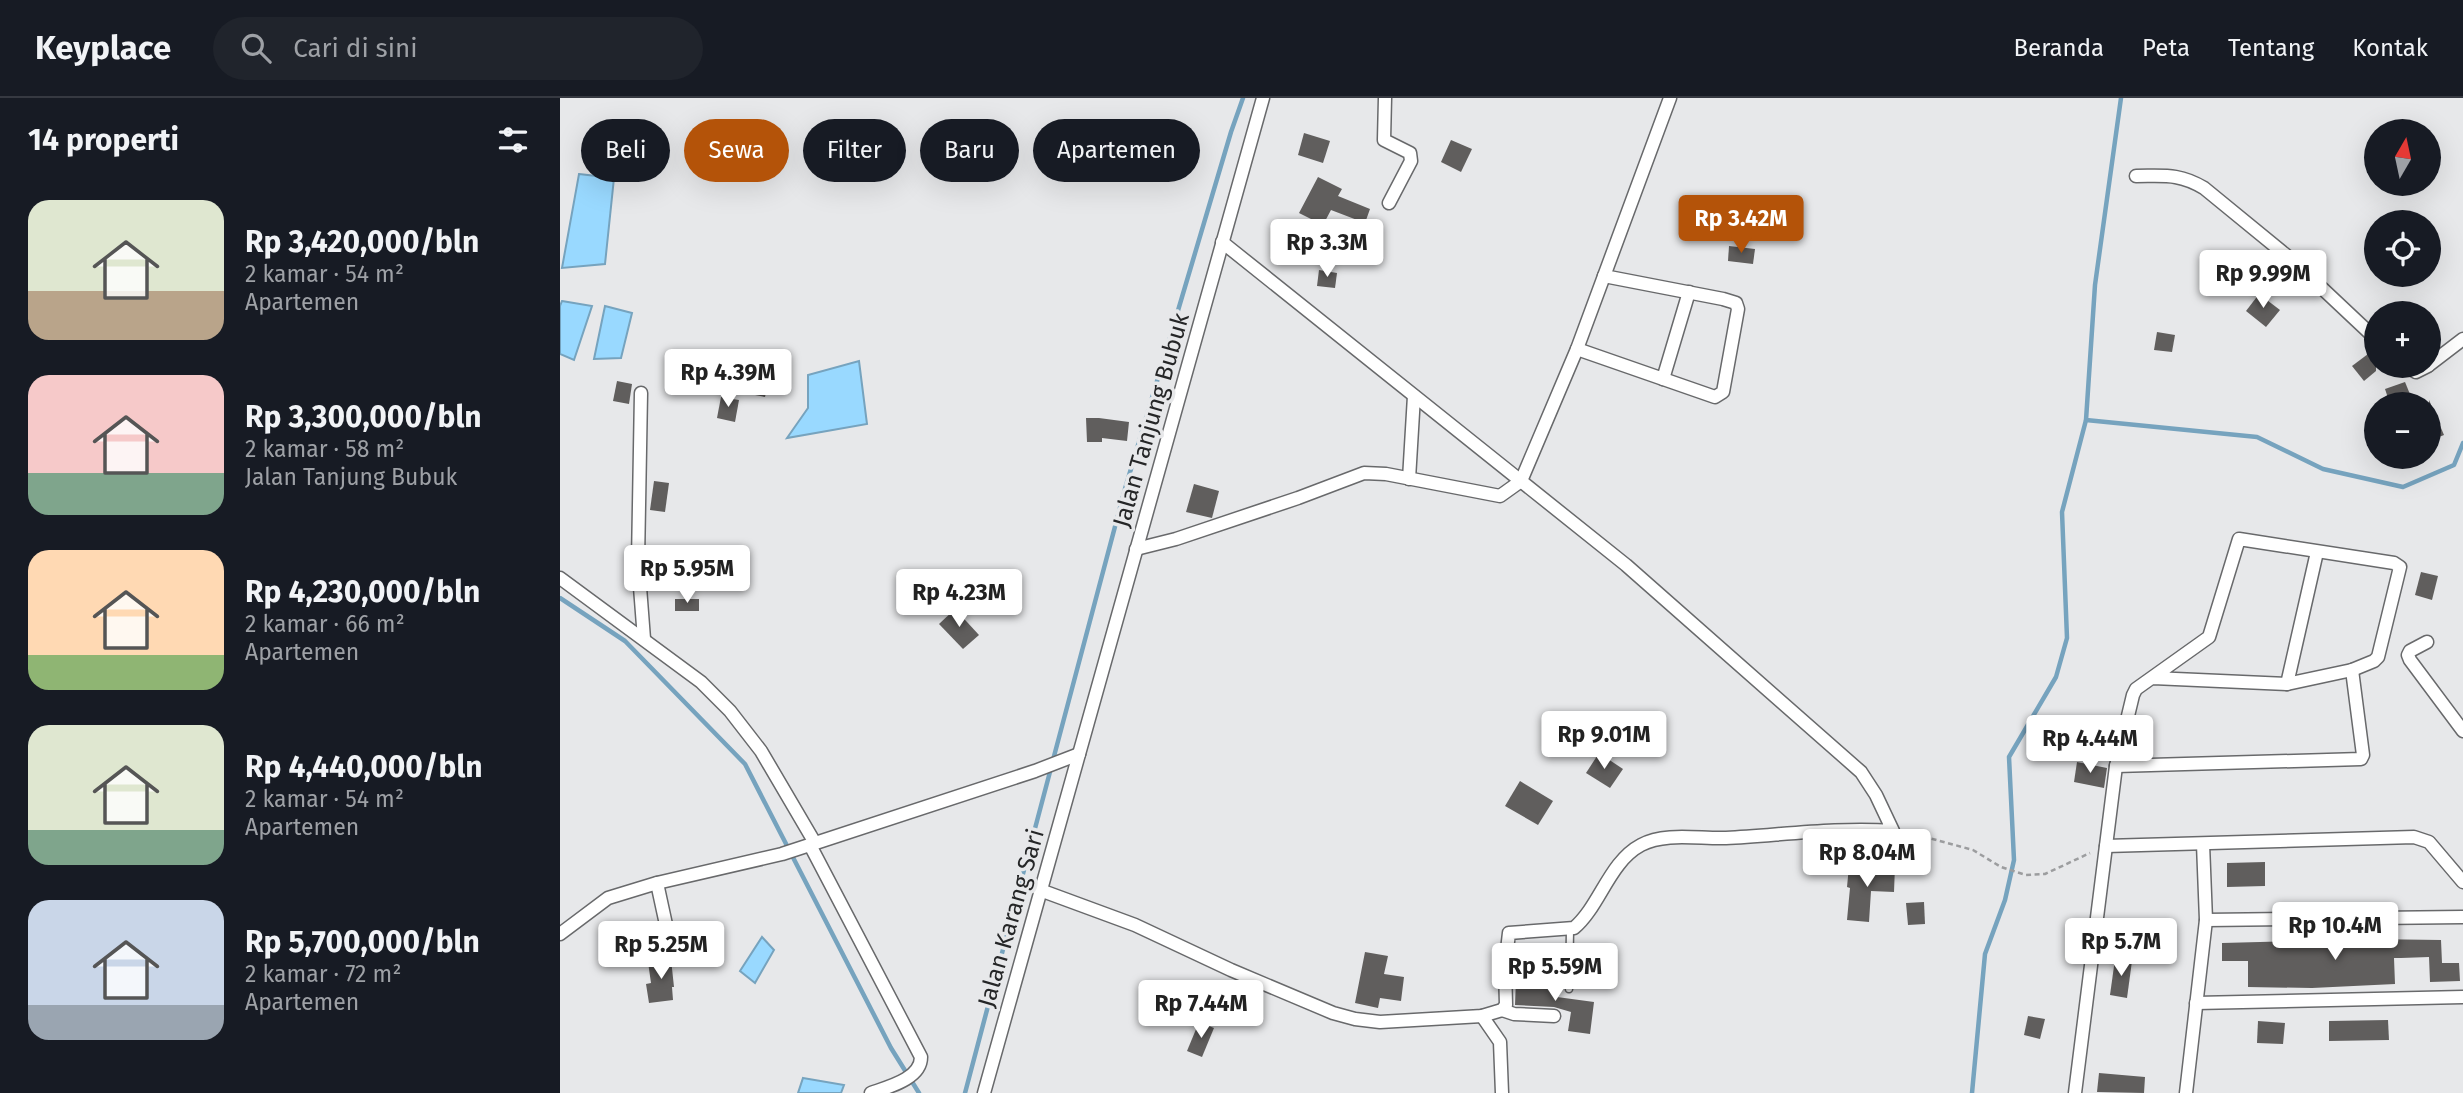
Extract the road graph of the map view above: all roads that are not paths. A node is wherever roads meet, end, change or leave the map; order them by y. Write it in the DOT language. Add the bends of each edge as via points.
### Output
graph roads {
  1 [pos="1263,98"];
  2 [pos="1385,98"];
  3 [pos="1670,98"];
  4 [pos="2136,176"];
  5 [pos="1389,203"];
  6 [pos="1222,242"];
  7 [pos="1604,276"];
  8 [pos="1689,292"];
  9 [pos="2364,328"];
  10 [pos="2463,339"];
  11 [pos="1577,349"];
  12 [pos="2441,355"];
  13 [pos="1663,379"];
  14 [pos="641,393"];
  15 [pos="1414,396"];
  16 [pos="1409,479"];
  17 [pos="1521,481"];
  18 [pos="1136,549"];
  19 [pos="2317,552"];
  20 [pos="560,578"];
  21 [pos="644,639"];
  22 [pos="2427,642"];
  23 [pos="2352,670"];
  24 [pos="2153,678"];
  25 [pos="2287,684"];
  26 [pos="2463,732"];
  27 [pos="1079,754"];
  28 [pos="2116,766"];
  29 [pos="2203,844"];
  30 [pos="810,845"];
  31 [pos="2106,846"];
  32 [pos="2463,882"];
  33 [pos="657,883"];
  34 [pos="1040,890"];
  35 [pos="2463,917"];
  36 [pos="2206,920"];
  37 [pos="1570,930"];
  38 [pos="560,933"];
  39 [pos="645,950"];
  40 [pos="1569,989"];
  41 [pos="2463,997"];
  42 [pos="2196,1003"];
  43 [pos="1502,1010"];
  44 [pos="1482,1016"];
  45 [pos="1554,1016"];
  46 [pos="871,1093"];
  47 [pos="984,1093"];
  48 [pos="1502,1093"];
  49 [pos="2075,1093"];
  50 [pos="2186,1093"];
  1 -- 6 [label="street, Jalan Tanjung Bubuk"];
  2 -- 5 [label="street" via="1384,140 1405,149 1411,157"];
  3 -- 7 [label="street"];
  4 -- 9 [label="street" via="2177,175 2204,188 2292,260"];
  6 -- 15 [label="street"];
  6 -- 18 [label="street, Jalan Tanjung Bubuk"];
  7 -- 8 [label="street"];
  7 -- 11 [label="street"];
  8 -- 13 [label="street"];
  8 -- 13 [label="street" via="1732,300 1738,309 1723,392 1715,397"];
  10 -- 12 [label="street"];
  11 -- 13 [label="street"];
  11 -- 17 [label="street"];
  14 -- 21 [label="street" via="638,561"];
  15 -- 16 [label="street"];
  15 -- 17 [label="street"];
  16 -- 17 [label="street" via="1500,496"];
  16 -- 18 [label="street" via="1364,473"];
  17 -- 37 [label="street" via="1626,565 1861,772 1894,831 1658,838 1640,845 1625,859"];
  18 -- 27 [label="street, Jalan Tanjung Bubuk"];
  19 -- 23 [label="street" via="2400,567 2378,656"];
  19 -- 24 [label="street" via="2239,539 2209,637"];
  19 -- 25 [label="street"];
  20 -- 21 [label="street"];
  21 -- 30 [label="street" via="701,682 730,711 761,751"];
  22 -- 26 [label="street" via="2410,651 2410,660"];
  23 -- 25 [label="street"];
  23 -- 28 [label="street" via="2361,759"];
  24 -- 25 [label="street"];
  24 -- 28 [label="street" via="2136,689 2130,700"];
  27 -- 30 [label="street"];
  27 -- 34 [label="street, Jalan Karang Sari"];
  28 -- 31 [label="street"];
  29 -- 31 [label="street"];
  29 -- 32 [label="street" via="2414,837 2429,842"];
  29 -- 36 [label="street"];
  30 -- 33 [label="street"];
  30 -- 46 [label="street" via="921,1057 916,1072"];
  31 -- 49 [label="street"];
  33 -- 38 [label="street" via="608,898"];
  33 -- 39 [label="street" via="670,943"];
  34 -- 44 [label="street" via="1135,925 1333,1013 1380,1022"];
  34 -- 47 [label="street, Jalan Karang Sari"];
  35 -- 36 [label="street"];
  36 -- 42 [label="street"];
  37 -- 40 [label="lane"];
  37 -- 43 [label="street" via="1509,933 1506,1005"];
  41 -- 42 [label="street"];
  42 -- 50 [label="street"];
  43 -- 44 [label="street"];
  43 -- 45 [label="street"];
  44 -- 48 [label="street" via="1500,1042"];
}
